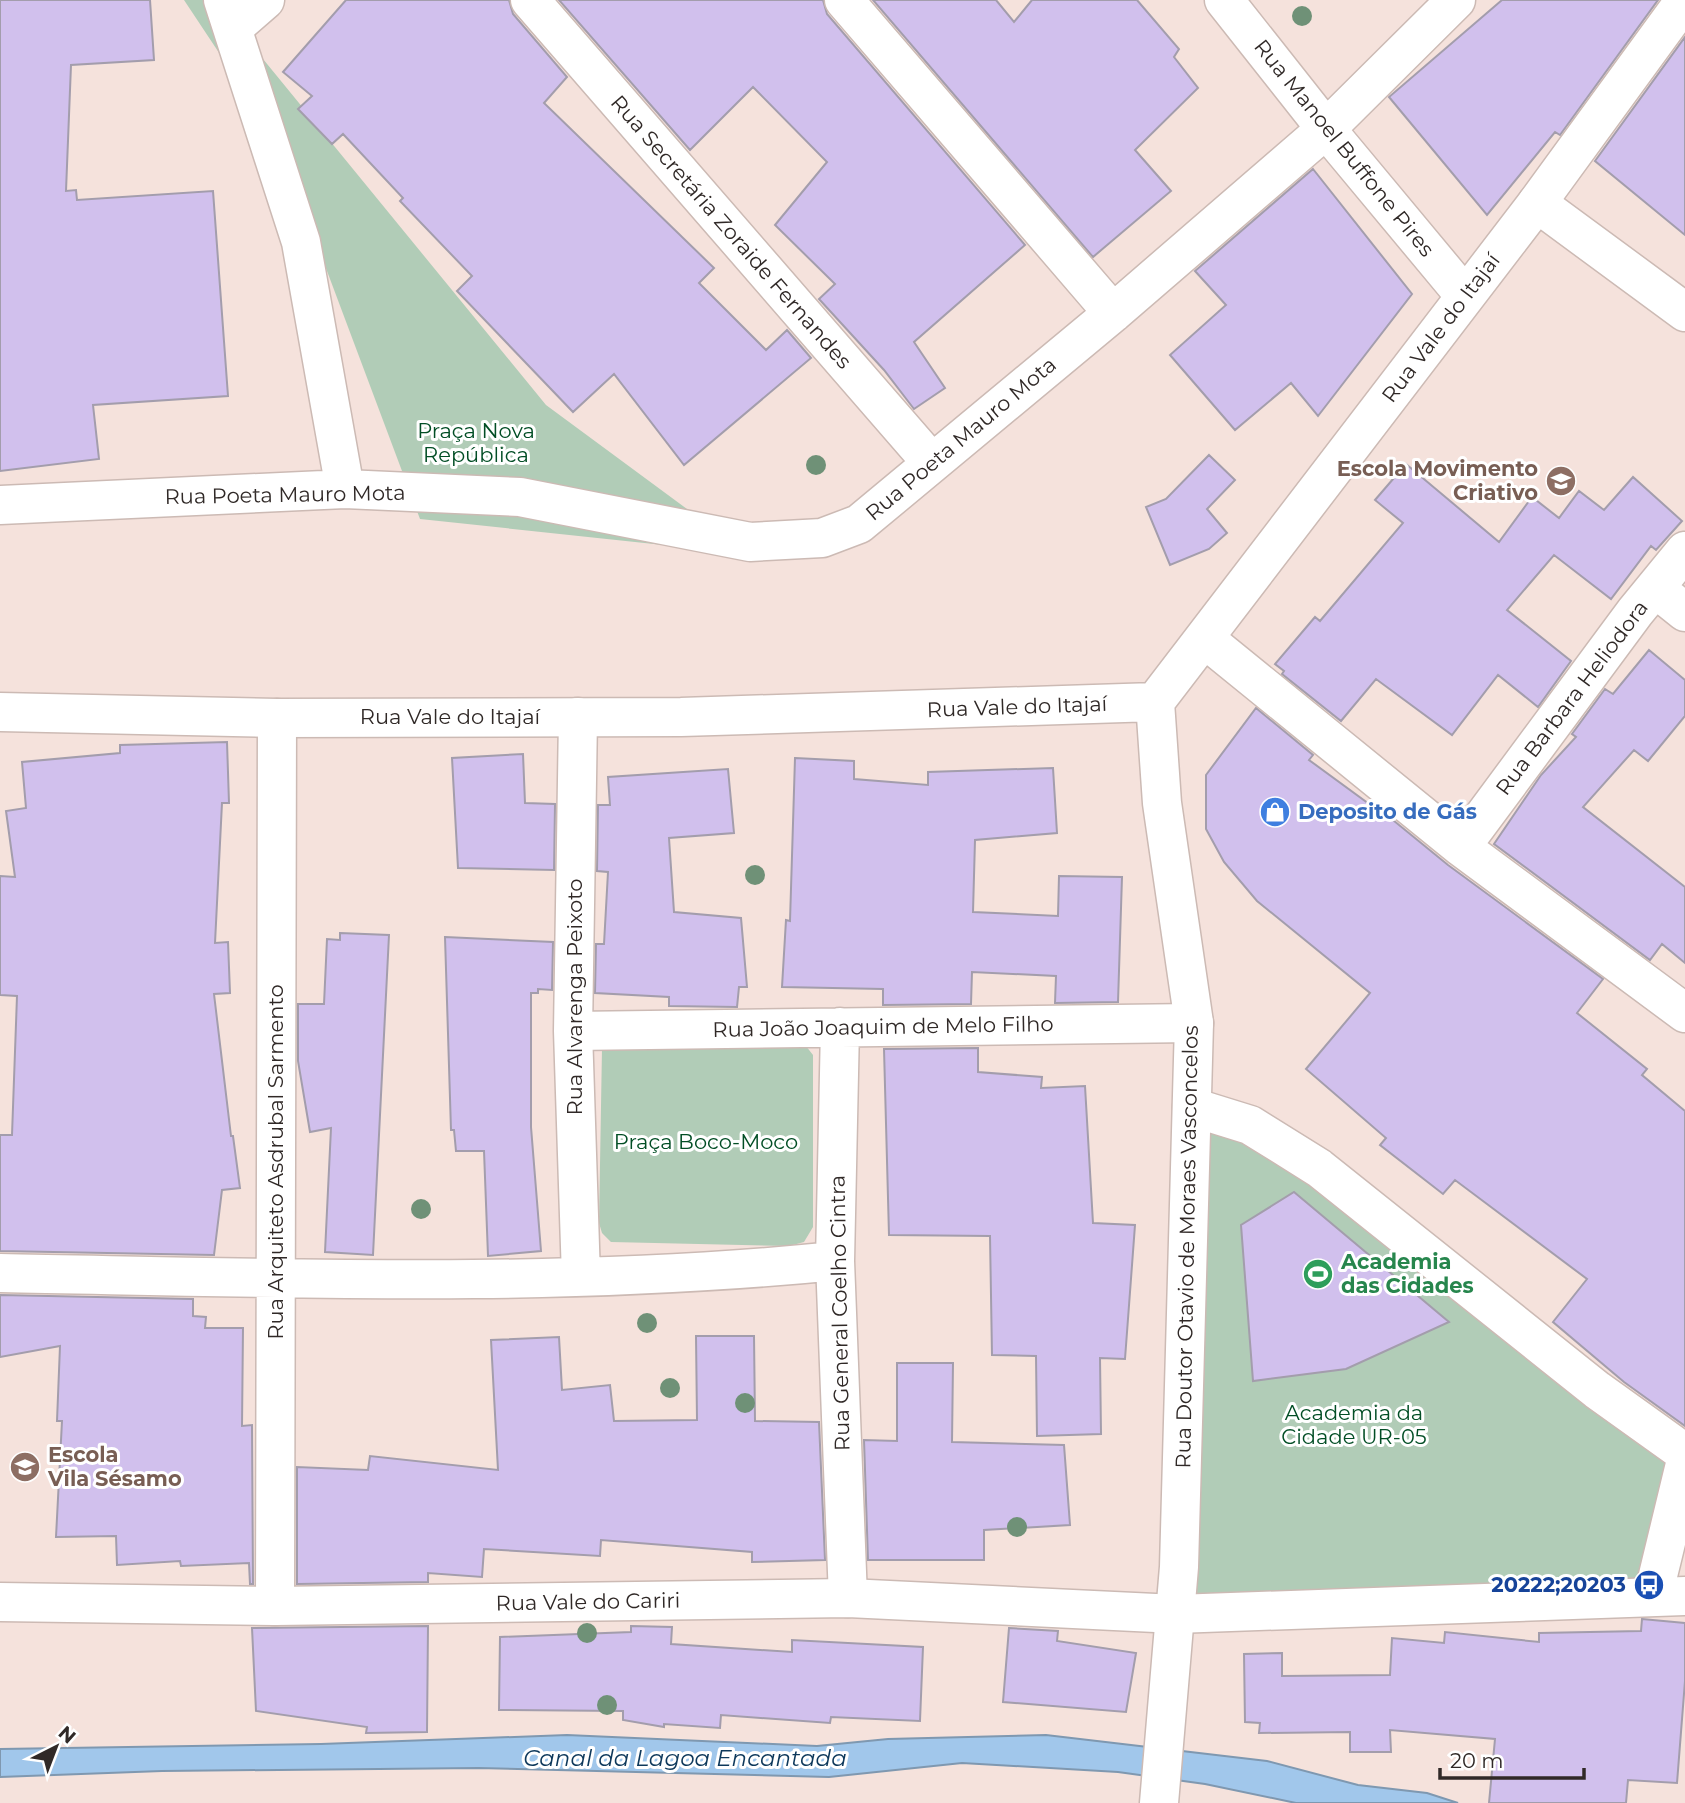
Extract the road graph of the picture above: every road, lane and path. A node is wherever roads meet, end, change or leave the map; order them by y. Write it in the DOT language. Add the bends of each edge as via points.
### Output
graph roads {
  1 [pos="265,0"];
  2 [pos="530,0"];
  3 [pos="844,0"];
  4 [pos="1224,0"];
  5 [pos="1456,0"];
  6 [pos="1685,0"];
  7 [pos="228,14"];
  8 [pos="1325,129"];
  9 [pos="1537,203"];
  10 [pos="1465,296"];
  11 [pos="1685,312"];
  12 [pos="1113,313"];
  13 [pos="933,464"];
  14 [pos="345,489"];
  15 [pos="0,505"];
  16 [pos="1685,551"];
  17 [pos="1655,588"];
  18 [pos="1685,612"];
  19 [pos="1205,639"];
  20 [pos="1155,702"];
  21 [pos="0,712"];
  22 [pos="578,717"];
  23 [pos="277,718"];
  24 [pos="1461,847"];
  25 [pos="1685,1013"];
  26 [pos="1194,1023"];
  27 [pos="840,1027"];
  28 [pos="573,1031"];
  29 [pos="1192,1107"];
  30 [pos="835,1261"];
  31 [pos="0,1273"];
  32 [pos="581,1277"];
  33 [pos="276,1278"];
  34 [pos="1685,1453"];
  35 [pos="1685,1464"];
  36 [pos="1669,1596"];
  37 [pos="848,1598"];
  38 [pos="0,1602"];
  39 [pos="275,1606"];
  40 [pos="1176,1614"];
  41 [pos="1158,1786"];
  1 -- 7 [label="street"];
  2 -- 13 [label="street, Rua Secretária Zoraide Fernandes"];
  3 -- 12 [label="street"];
  4 -- 8 [label="street, Rua Manoel Buffone Pires"];
  5 -- 8 [label="street, Rua Poeta Mauro Mota"];
  6 -- 9 [label="street, Rua Vale do Itajaí"];
  7 -- 14 [label="street" via="301,242"];
  8 -- 10 [label="street, Rua Manoel Buffone Pires"];
  8 -- 12 [label="street, Rua Poeta Mauro Mota"];
  9 -- 10 [label="street, Rua Vale do Itajaí"];
  9 -- 11 [label="street"];
  10 -- 19 [label="street, Rua Vale do Itajaí"];
  12 -- 13 [label="street, Rua Poeta Mauro Mota"];
  13 -- 14 [label="street, Rua Poeta Mauro Mota" via="859,524 822,538 750,542 520,496"];
  14 -- 15 [label="street, Rua Poeta Mauro Mota"];
  16 -- 17 [label="street, Rua Barbara Heliodora"];
  17 -- 18 [label="street"];
  17 -- 24 [label="street, Rua Barbara Heliodora"];
  19 -- 20 [label="street, Rua Vale do Itajaí"];
  19 -- 24 [label="street"];
  20 -- 22 [label="street, Rua Vale do Itajaí"];
  20 -- 26 [label="street, Rua Doutor Otavio de Moraes Vasconcelos" via="1162,803"];
  21 -- 23 [label="street, Rua Vale do Itajaí"];
  22 -- 23 [label="street, Rua Vale do Itajaí"];
  22 -- 28 [label="street, Rua Alvarenga Peixoto"];
  23 -- 33 [label="street, Rua Arquiteto Asdrubal Sarmento"];
  24 -- 25 [label="street"];
  26 -- 27 [label="street, Rua João Joaquim de Melo Filho"];
  26 -- 29 [label="street, Rua Doutor Otavio de Moraes Vasconcelos"];
  27 -- 28 [label="street, Rua João Joaquim de Melo Filho"];
  27 -- 30 [label="street, Rua General Coelho Cintra"];
  28 -- 32 [label="street, Rua Alvarenga Peixoto"];
  29 -- 34 [label="street" via="1250,1125 1319,1168 1598,1390"];
  29 -- 40 [label="street, Rua Doutor Otavio de Moraes Vasconcelos"];
  30 -- 32 [label="street"];
  30 -- 37 [label="street, Rua General Coelho Cintra"];
  31 -- 33 [label="street"];
  32 -- 33 [label="street"];
  33 -- 39 [label="street, Rua Arquiteto Asdrubal Sarmento"];
  35 -- 36 [label="street"];
  36 -- 40 [label="street, Rua Vale do Cariri"];
  37 -- 39 [label="street, Rua Vale do Cariri"];
  37 -- 40 [label="street, Rua Vale do Cariri"];
  38 -- 39 [label="street, Rua Vale do Cariri"];
  40 -- 41 [label="street, Rua Doutor Otavio de Moraes Vasconcelos"];
}
